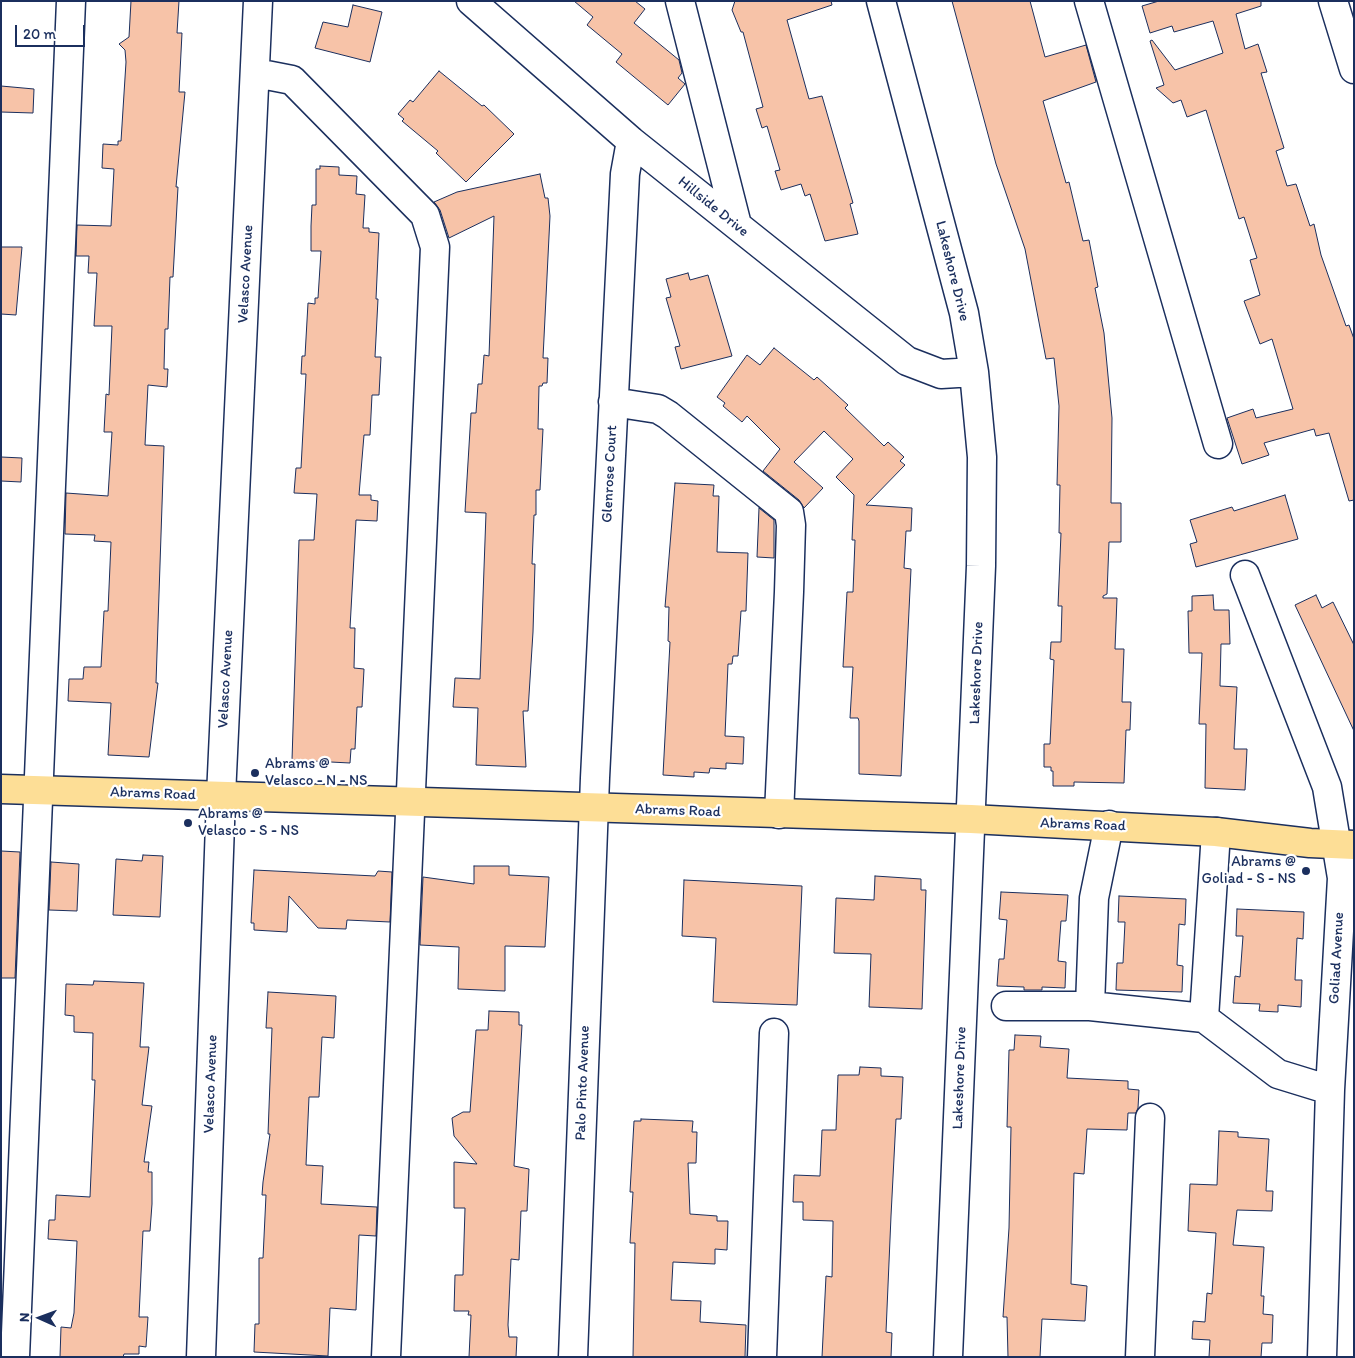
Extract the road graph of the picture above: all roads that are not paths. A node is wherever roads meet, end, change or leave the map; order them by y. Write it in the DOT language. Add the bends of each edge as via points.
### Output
graph roads {
  1 [pos="71,1"];
  2 [pos="258,1"];
  3 [pos="471,1"];
  4 [pos="680,1"];
  5 [pos="881,1"];
  6 [pos="1088,1"];
  7 [pos="1333,1"];
  8 [pos="1354,69"];
  9 [pos="256,73"];
  10 [pos="631,141"];
  11 [pos="737,225"];
  12 [pos="974,372"];
  13 [pos="613,402"];
  14 [pos="1218,444"];
  15 [pos="1245,575"];
  16 [pos="1,789"];
  17 [pos="38,790"];
  18 [pos="221,796"];
  19 [pos="410,803"];
  20 [pos="593,809"];
  21 [pos="779,814"];
  22 [pos="970,819"];
  23 [pos="1109,825"];
  24 [pos="1216,832"];
  25 [pos="1346,845"];
  26 [pos="1345,982"];
  27 [pos="1006,1006"];
  28 [pos="1090,1006"];
  29 [pos="1204,1018"];
  30 [pos="774,1033"];
  31 [pos="1330,1090"];
  32 [pos="1150,1118"];
  33 [pos="14,1357"];
  34 [pos="201,1357"];
  35 [pos="386,1357"];
  36 [pos="573,1357"];
  37 [pos="762,1357"];
  38 [pos="948,1357"];
  39 [pos="1140,1357"];
  40 [pos="1322,1357"];
  1 -- 17 [label="street"];
  2 -- 9 [label="street, Velasco Avenue"];
  3 -- 10 [label="street, Hillside Drive"];
  4 -- 11 [label="street"];
  5 -- 12 [label="street, Lakeshore Drive" via="964,313"];
  6 -- 14 [label="street"];
  7 -- 8 [label="street"];
  9 -- 18 [label="street, Velasco Avenue"];
  9 -- 19 [label="street" via="292,80 425,215 435,247"];
  10 -- 11 [label="street, Hillside Drive"];
  10 -- 13 [label="street, Glenrose Court" via="625,174"];
  11 -- 12 [label="street, Hillside Drive" via="906,361 941,374"];
  12 -- 22 [label="street, Lakeshore Drive" via="982,457"];
  13 -- 20 [label="street, Glenrose Court"];
  13 -- 21 [label="street" via="658,409 668,415 789,512 789,592"];
  15 -- 25 [label="street, Goliad Avenue" via="1328,788"];
  16 -- 17 [label="main road, Abrams Road"];
  17 -- 18 [label="main road, Abrams Road"];
  17 -- 33 [label="street"];
  18 -- 19 [label="main road, Abrams Road"];
  18 -- 34 [label="street, Velasco Avenue"];
  19 -- 20 [label="main road, Abrams Road"];
  19 -- 35 [label="street"];
  20 -- 21 [label="main road, Abrams Road"];
  20 -- 36 [label="street, Palo Pinto Avenue"];
  21 -- 22 [label="main road, Abrams Road"];
  22 -- 23 [label="main road, Abrams Road"];
  22 -- 38 [label="street, Lakeshore Drive"];
  23 -- 24 [label="main road, Abrams Road"];
  23 -- 28 [label="street" via="1094,898"];
  24 -- 25 [label="main road, Abrams Road"];
  24 -- 29 [label="street"];
  25 -- 26 [label="street, Goliad Avenue" via="1342,878"];
  26 -- 31 [label="street, Goliad Avenue"];
  27 -- 28 [label="street"];
  28 -- 29 [label="street"];
  29 -- 31 [label="street" via="1273,1071"];
  30 -- 37 [label="street"];
  31 -- 40 [label="street, Goliad Avenue"];
  32 -- 39 [label="street"];
}
